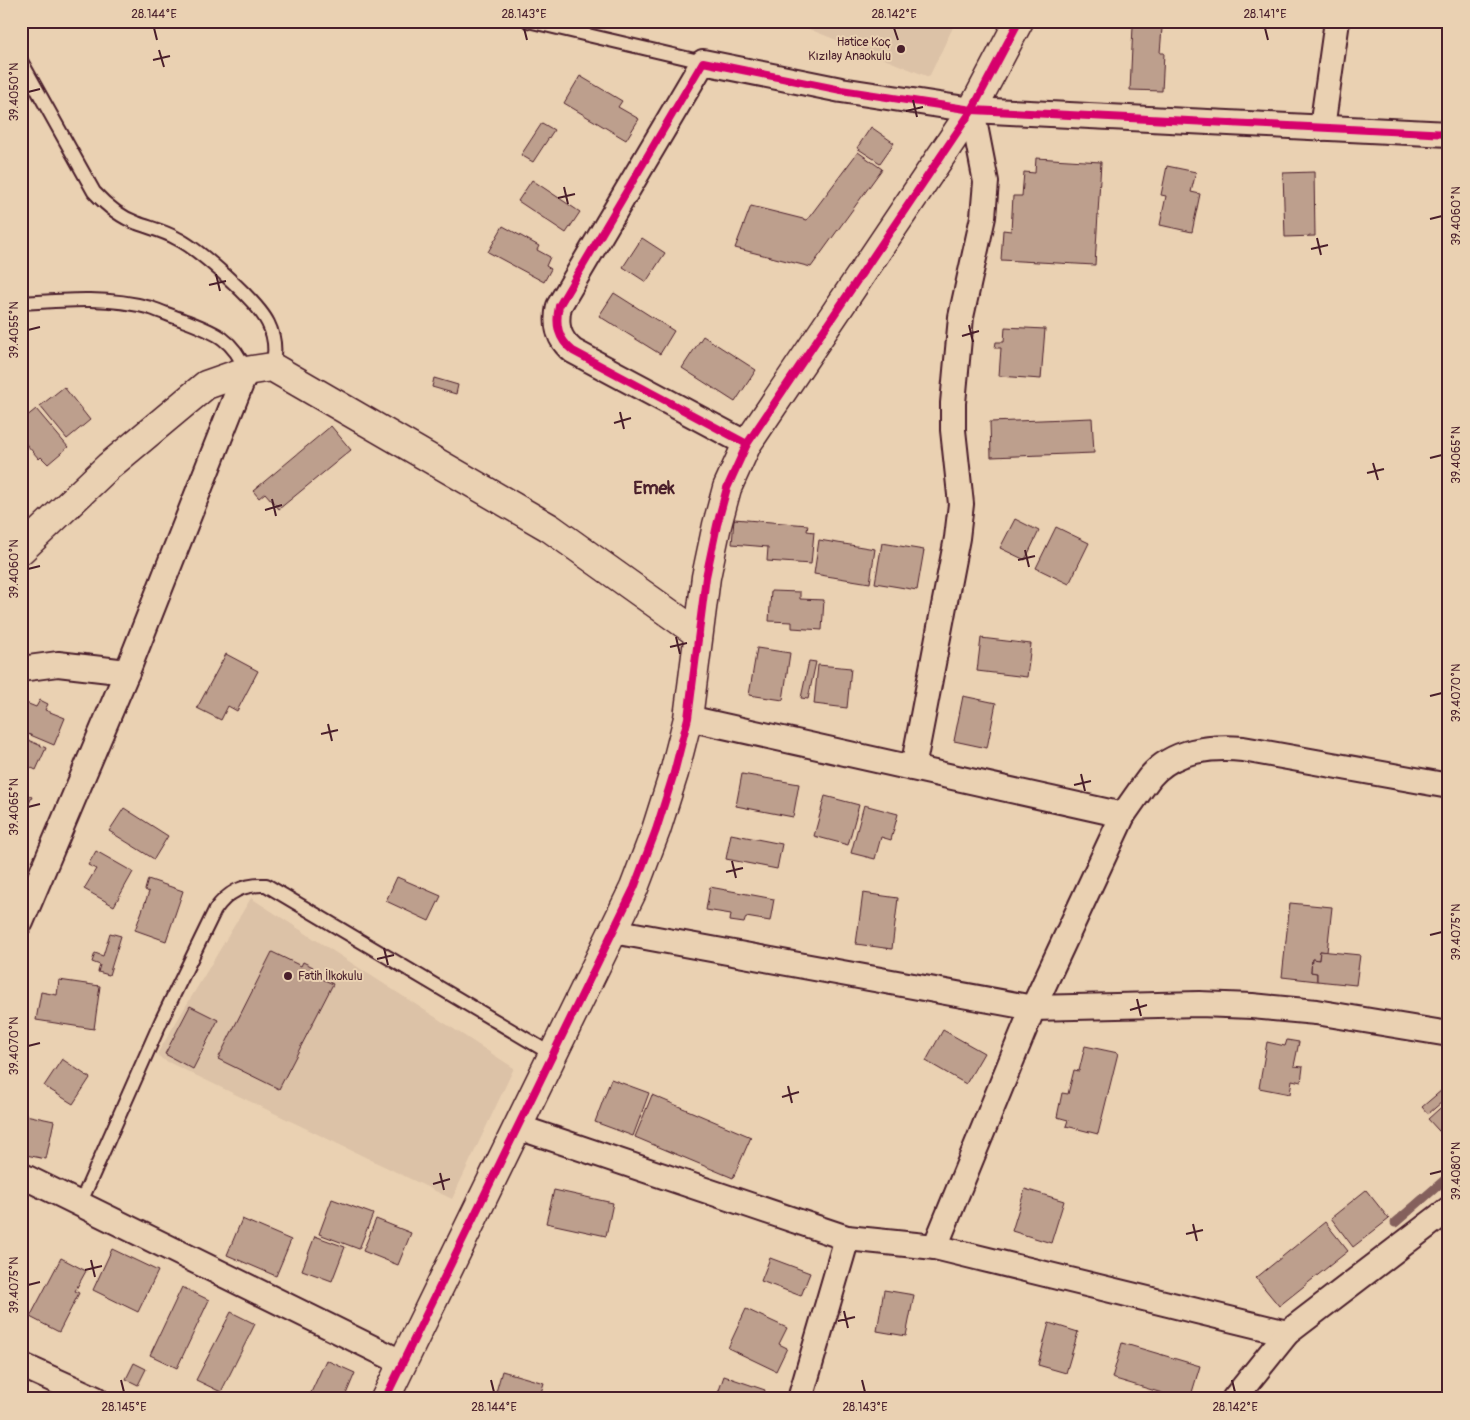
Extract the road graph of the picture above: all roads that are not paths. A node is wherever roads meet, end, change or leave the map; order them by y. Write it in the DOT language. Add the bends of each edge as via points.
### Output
graph roads {
  1 [pos="528,21"];
  2 [pos="1019,21"];
  3 [pos="1337,21"];
  4 [pos="21,61"];
  5 [pos="703,62"];
  6 [pos="972,110"];
  7 [pos="1322,128"];
  8 [pos="1449,134"];
  9 [pos="21,303"];
  10 [pos="272,367"];
  11 [pos="246,371"];
  12 [pos="747,444"];
  13 [pos="21,550"];
  14 [pos="698,633"];
  15 [pos="21,669"];
  16 [pos="127,672"];
  17 [pos="688,718"];
  18 [pos="913,768"];
  19 [pos="1449,786"];
  20 [pos="1123,815"];
  21 [pos="21,922"];
  22 [pos="614,930"];
  23 [pos="1033,1008"];
  24 [pos="1449,1034"];
  25 [pos="553,1055"];
  26 [pos="518,1126"];
  27 [pos="21,1175"];
  28 [pos="80,1204"];
  29 [pos="1449,1209"];
  30 [pos="846,1238"];
  31 [pos="935,1247"];
  32 [pos="1287,1333"];
  33 [pos="403,1363"];
  34 [pos="21,1365"];
  35 [pos="96,1399"];
  36 [pos="386,1399"];
  37 [pos="800,1399"];
  38 [pos="1234,1399"];
  1 -- 5 [label="lane"];
  2 -- 6 [label="street"];
  3 -- 7 [label="street"];
  4 -- 10 [label="lane" via="94,192 120,214 188,244 260,309 273,336"];
  5 -- 6 [label="street" via="840,90"];
  5 -- 12 [label="street" via="559,306 558,330 573,351"];
  6 -- 7 [label="street"];
  6 -- 12 [label="street"];
  6 -- 18 [label="street" via="986,182 983,217 961,317 953,403 961,504"];
  7 -- 8 [label="street"];
  9 -- 11 [label="lane" via="76,299 151,308 225,339"];
  10 -- 11 [label="street"];
  10 -- 14 [label="street" via="550,528"];
  11 -- 13 [label="street" via="206,385 109,466"];
  11 -- 16 [label="street"];
  12 -- 14 [label="street" via="728,488 717,525"];
  14 -- 17 [label="street"];
  15 -- 16 [label="street" via="58,664"];
  16 -- 21 [label="street"];
  17 -- 18 [label="street"];
  17 -- 22 [label="street" via="656,830"];
  18 -- 20 [label="street"];
  19 -- 20 [label="street" via="1220,747 1196,750 1172,760 1152,775"];
  20 -- 23 [label="street"];
  22 -- 23 [label="street"];
  22 -- 25 [label="street"];
  23 -- 24 [label="street" via="1252,1006 1316,1012"];
  23 -- 31 [label="street"];
  25 -- 26 [label="street"];
  25 -- 28 [label="lane" via="266,885 244,887 233,891 215,910 162,1019"];
  26 -- 30 [label="street"];
  26 -- 33 [label="street"];
  27 -- 28 [label="street"];
  28 -- 33 [label="street"];
  29 -- 32 [label="street"];
  30 -- 31 [label="street"];
  30 -- 37 [label="street"];
  31 -- 32 [label="street"];
  32 -- 38 [label="street"];
  33 -- 36 [label="street"];
  34 -- 35 [label="street"];
}
